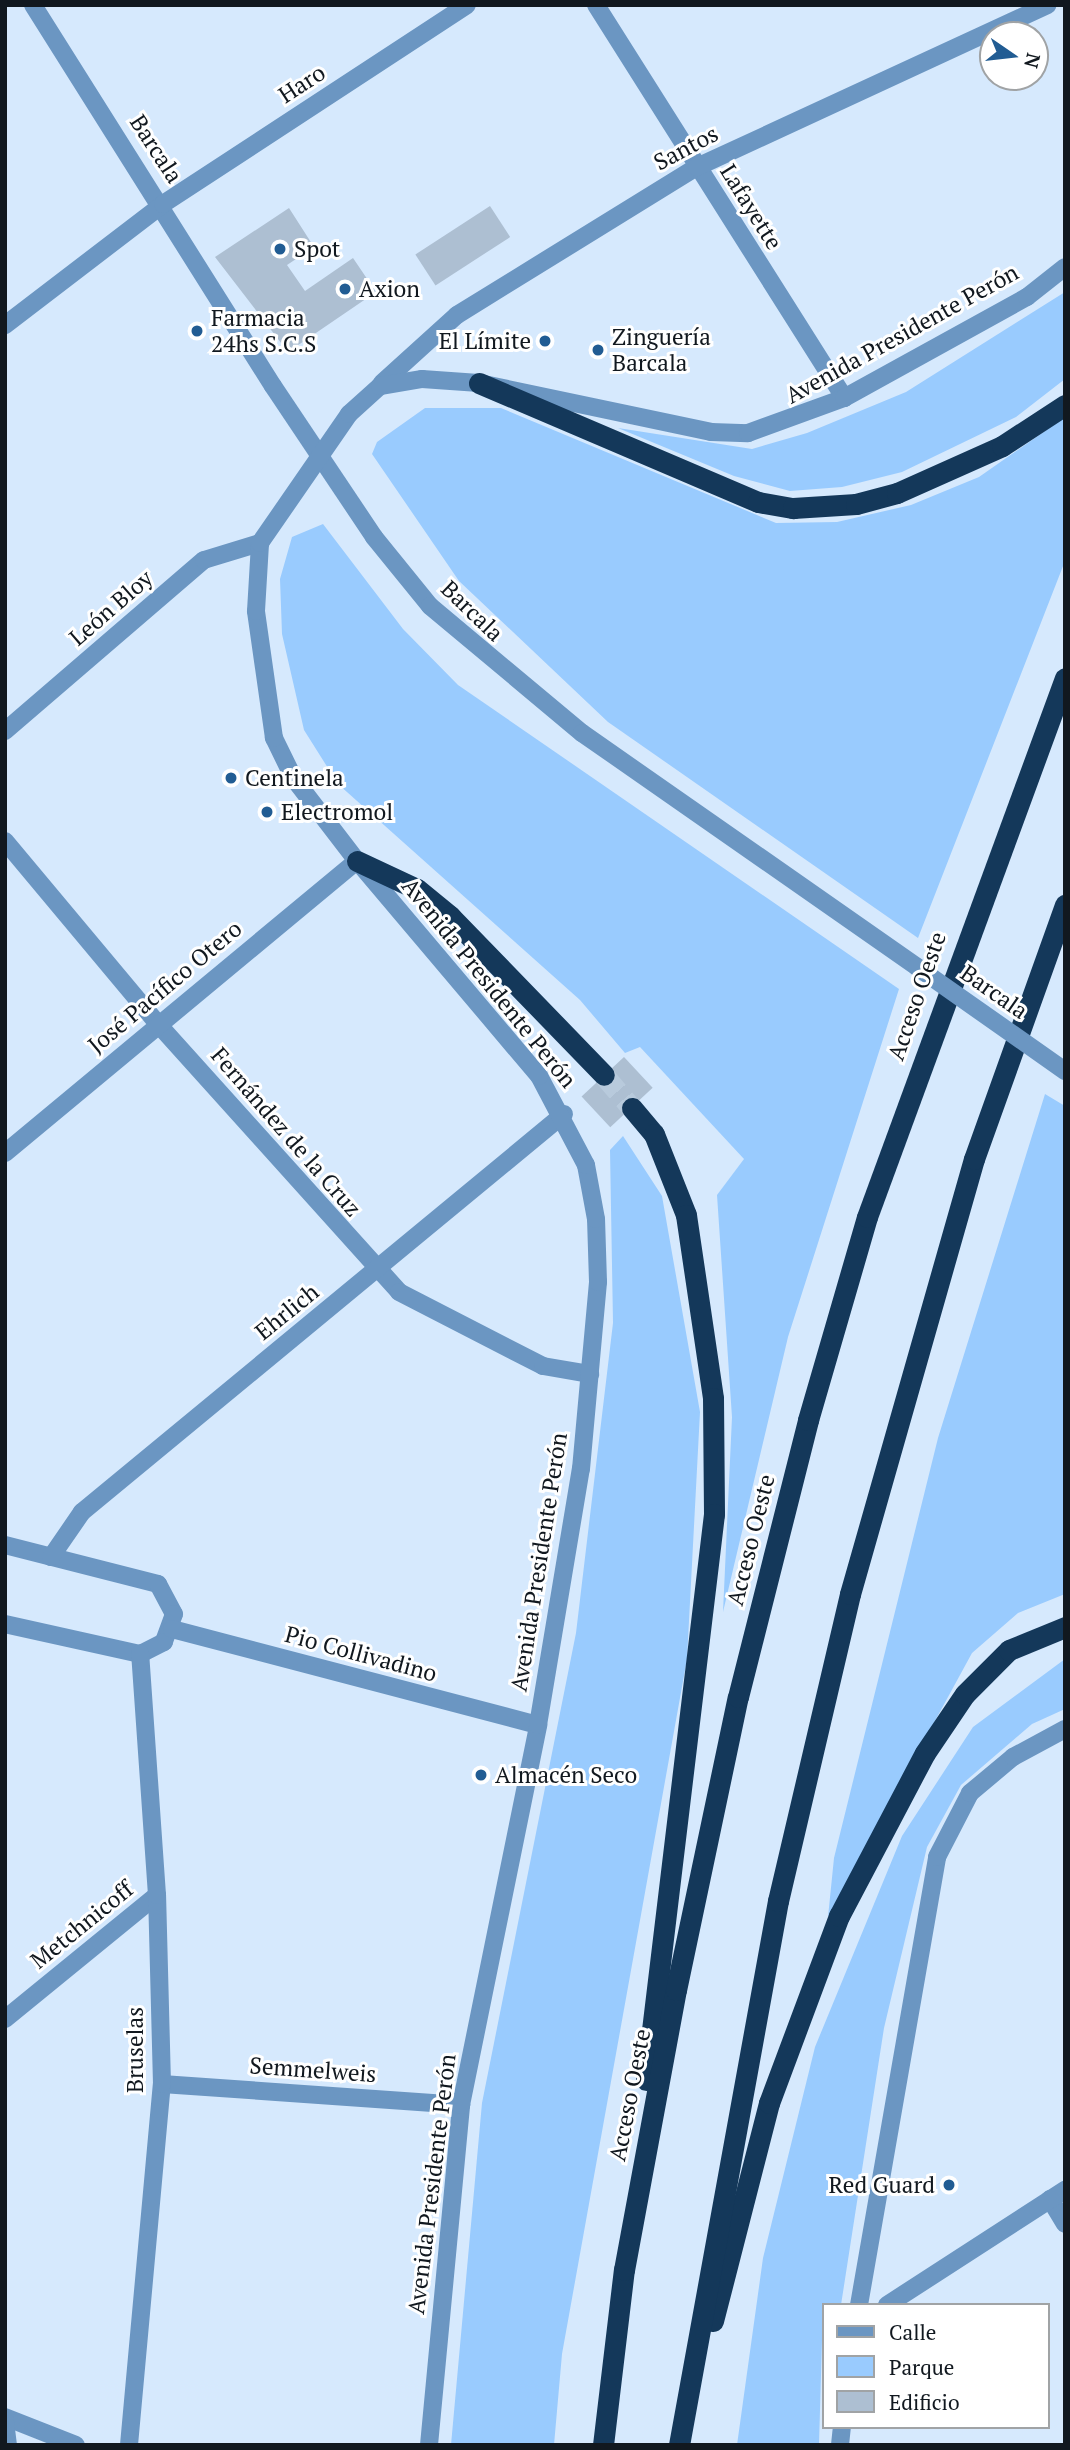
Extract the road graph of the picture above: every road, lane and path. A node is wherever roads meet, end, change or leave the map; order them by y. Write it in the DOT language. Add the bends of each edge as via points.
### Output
graph roads {
  1 [pos="33,5"];
  2 [pos="467,5"];
  3 [pos="596,5"];
  4 [pos="1047,5"];
  5 [pos="697,167"];
  6 [pos="163,204"];
  7 [pos="1065,267"];
  8 [pos="5,325"];
  9 [pos="479,383"];
  10 [pos="380,386"];
  11 [pos="844,398"];
  12 [pos="1065,405"];
  13 [pos="321,455"];
  14 [pos="260,543"];
  15 [pos="1065,678"];
  16 [pos="5,731"];
  17 [pos="5,841"];
  18 [pos="357,861"];
  19 [pos="1065,905"];
  20 [pos="158,1024"];
  21 [pos="1065,1071"];
  22 [pos="604,1075"];
  23 [pos="632,1108"];
  24 [pos="564,1114"];
  25 [pos="5,1153"];
  26 [pos="376,1271"];
  27 [pos="590,1374"];
  28 [pos="5,1545"];
  29 [pos="51,1557"];
  30 [pos="5,1624"];
  31 [pos="1065,1627"];
  32 [pos="172,1629"];
  33 [pos="140,1654"];
  34 [pos="538,1725"];
  35 [pos="1065,1729"];
  36 [pos="157,1895"];
  37 [pos="5,2019"];
  38 [pos="162,2084"];
  39 [pos="461,2105"];
  40 [pos="1057,2195"];
  41 [pos="1065,2224"];
  42 [pos="624,2270"];
  43 [pos="859,2303"];
  44 [pos="890,2303"];
  45 [pos="5,2419"];
  46 [pos="8,2445"];
  47 [pos="76,2445"];
  48 [pos="129,2445"];
  49 [pos="429,2445"];
  50 [pos="603,2445"];
  51 [pos="680,2445"];
  1 -- 6 [label="street, Barcala"];
  2 -- 6 [label="street, Haro"];
  3 -- 5 [label="street, Lafayette"];
  4 -- 5 [label="street, Santos"];
  5 -- 10 [label="street, Santos" via="457,315"];
  5 -- 11 [label="street, Lafayette"];
  6 -- 8 [label="street, Haro"];
  6 -- 13 [label="street, Barcala"];
  7 -- 11 [label="street, Avenida Presidente Perón" via="1027,297"];
  9 -- 10 [label="street, Avenida Presidente Perón" via="422,379"];
  9 -- 11 [label="street, Avenida Presidente Perón" via="711,432 748,433 788,424"];
  9 -- 12 [label="highway" via="726,489 793,508 856,504 897,493 1002,446"];
  10 -- 13 [label="street"];
  13 -- 14 [label="street"];
  13 -- 21 [label="street, Barcala, bridge" via="374,537 472,648 582,733"];
  14 -- 16 [label="street, León Bloy" via="204,560"];
  14 -- 18 [label="street, Avenida Presidente Perón" via="256,611 274,738 294,779"];
  15 -- 42 [label="highway, Acceso Oeste" via="867,1217 808,1420 738,1697"];
  17 -- 20 [label="street, Fernández de la Cruz"];
  18 -- 20 [label="street, José Pacífico Otero"];
  18 -- 22 [label="highway" via="417,888 450,916"];
  18 -- 24 [label="street, Avenida Presidente Perón" via="540,1076"];
  19 -- 51 [label="highway" via="974,1159 850,1594 778,1901"];
  20 -- 25 [label="street, José Pacífico Otero"];
  20 -- 26 [label="street, Fernández de la Cruz"];
  23 -- 42 [label="highway" via="673,1176 691,1239 713,1398 714,1514"];
  24 -- 26 [label="street, Ehrlich"];
  24 -- 27 [label="street, Avenida Presidente Perón" via="586,1165 596,1219"];
  26 -- 27 [label="street, Fernández de la Cruz" via="399,1292 517,1355"];
  26 -- 29 [label="street, Ehrlich" via="82,1512"];
  27 -- 34 [label="street, Avenida Presidente Perón"];
  28 -- 29 [label="street"];
  29 -- 32 [label="street" via="158,1584 171,1598"];
  30 -- 33 [label="street"];
  31 -- 51 [label="highway" via="1009,1650 965,1695 925,1753 839,1916 769,2103"];
  32 -- 33 [label="street" via="153,1651"];
  32 -- 34 [label="street, Pio Collivadino"];
  33 -- 36 [label="street, Bruselas"];
  34 -- 39 [label="street, Avenida Presidente Perón"];
  35 -- 43 [label="street" via="1013,1757 970,1793 937,1857"];
  36 -- 37 [label="street, Metchnicoff"];
  36 -- 38 [label="street, Bruselas"];
  38 -- 39 [label="street, Semmelweis"];
  38 -- 48 [label="street, Bruselas"];
  39 -- 49 [label="street, Avenida Presidente Perón"];
  40 -- 41 [label="street"];
  40 -- 44 [label="street"];
  42 -- 50 [label="highway, Acceso Oeste"];
  45 -- 46 [label="street"];
  45 -- 47 [label="street"];
}
